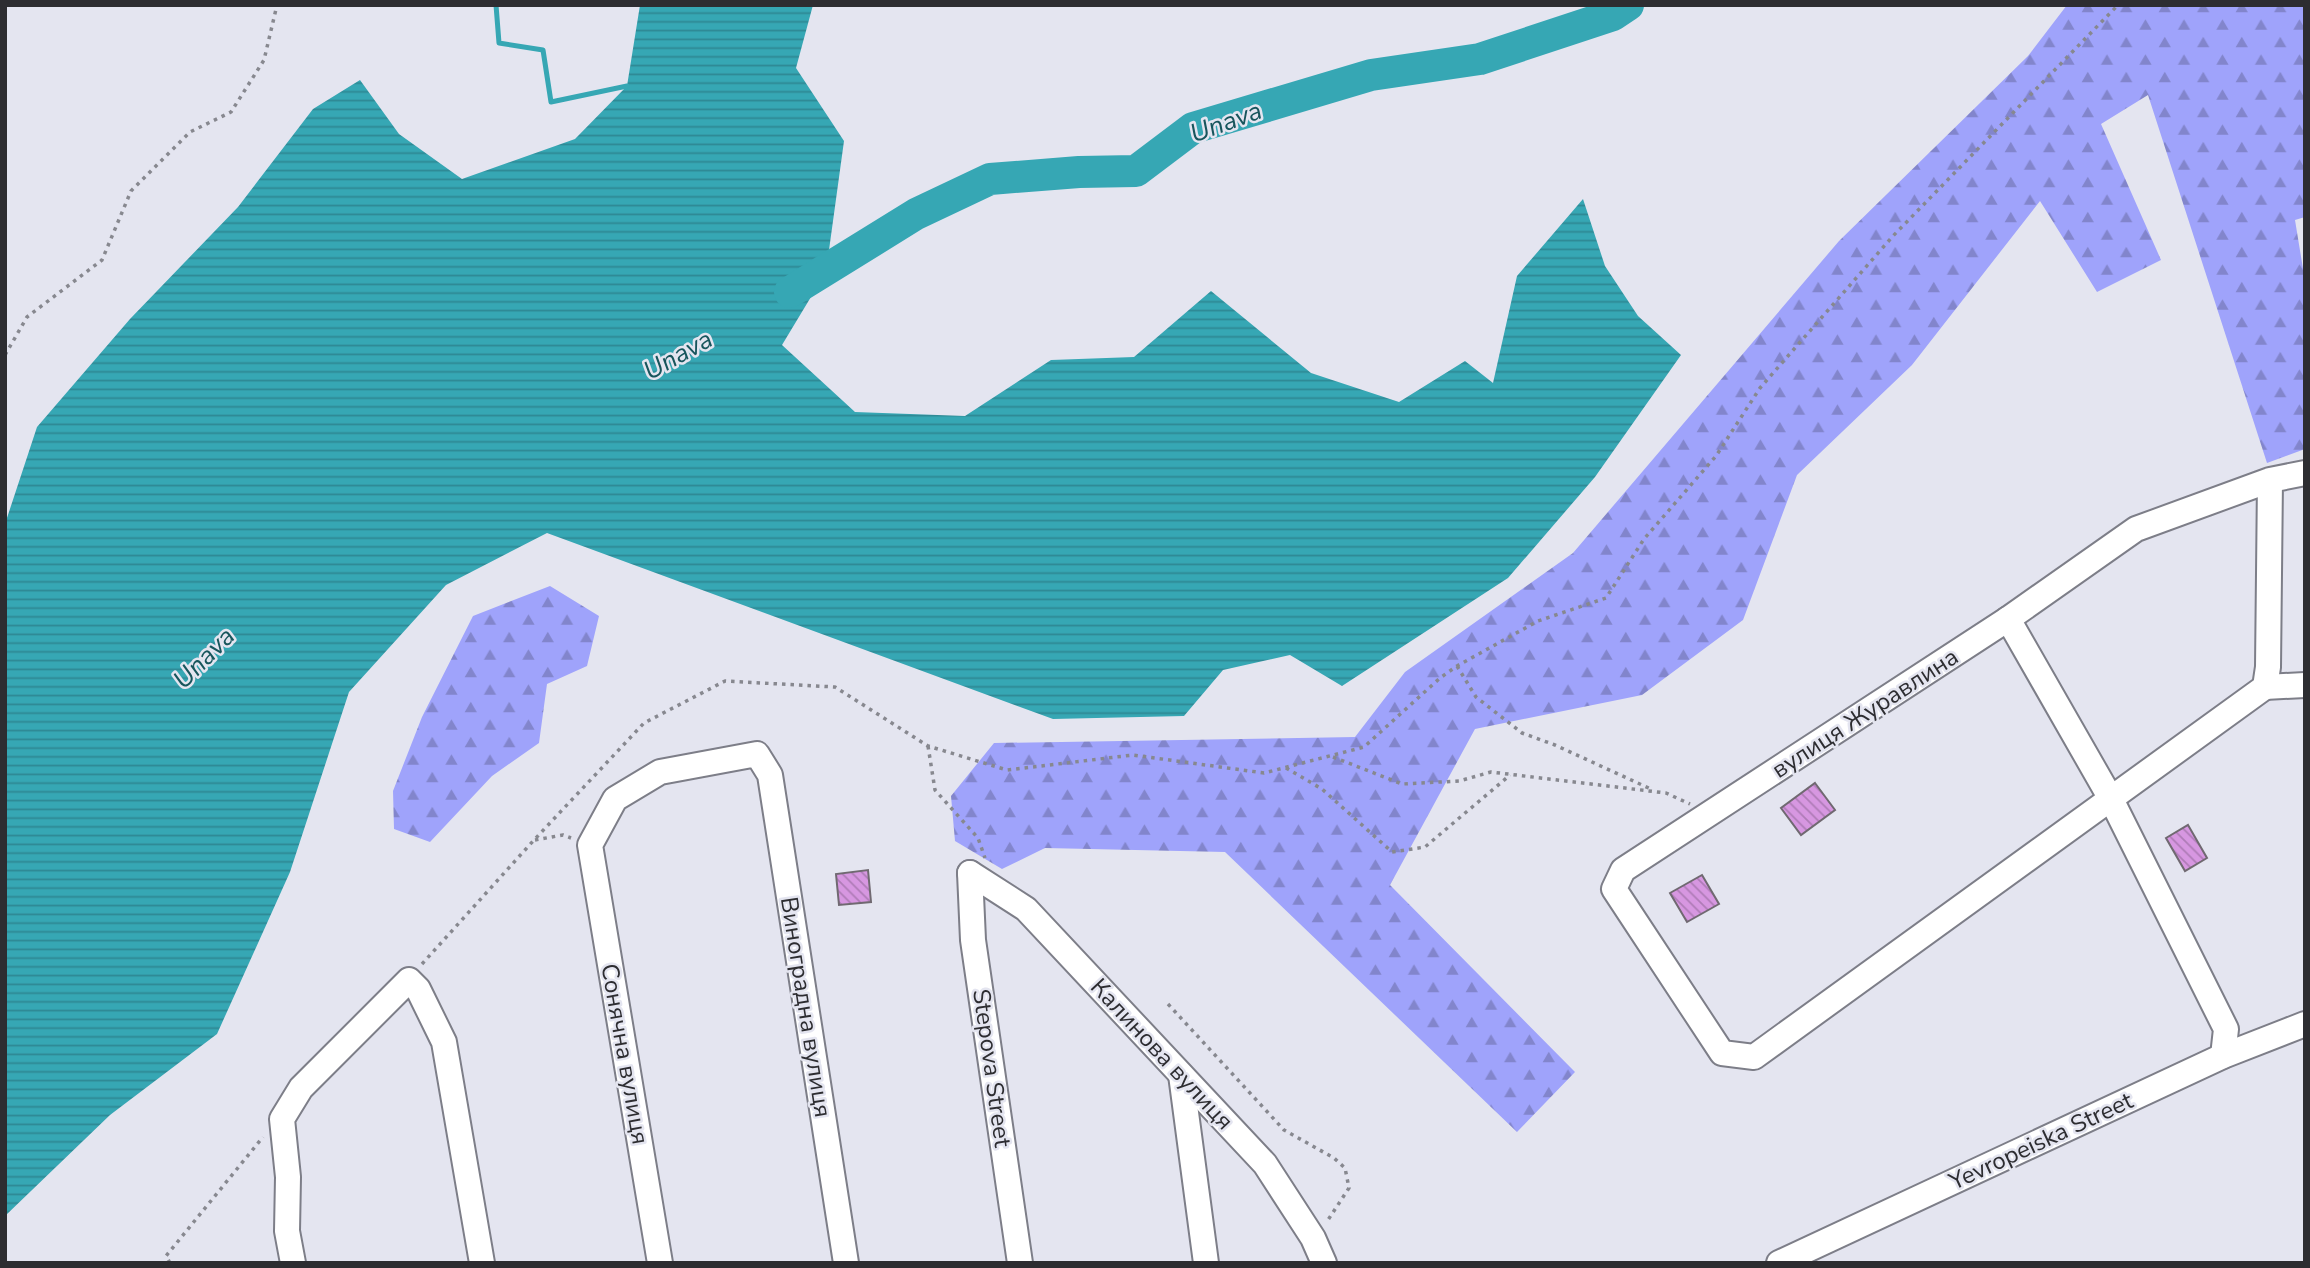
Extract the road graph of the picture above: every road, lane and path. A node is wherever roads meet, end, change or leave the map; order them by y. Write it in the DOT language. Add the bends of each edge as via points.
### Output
graph roads {
  1 [pos="277,5"];
  2 [pos="2118,5"];
  3 [pos="5,355"];
  4 [pos="2305,473"];
  5 [pos="2270,480"];
  6 [pos="2008,619"];
  7 [pos="1457,666"];
  8 [pos="2305,685"];
  9 [pos="2265,688"];
  10 [pos="1330,756"];
  11 [pos="1286,768"];
  12 [pos="1510,775"];
  13 [pos="1658,793"];
  14 [pos="2111,799"];
  15 [pos="1711,813"];
  16 [pos="534,840"];
  17 [pos="590,845"];
  18 [pos="978,866"];
  19 [pos="1168,1004"];
  20 [pos="2305,1024"];
  21 [pos="2223,1056"];
  22 [pos="1181,1075"];
  23 [pos="282,1119"];
  24 [pos="1313,1238"];
  25 [pos="170,1263"];
  26 [pos="293,1263"];
  27 [pos="482,1263"];
  28 [pos="660,1263"];
  29 [pos="846,1263"];
  30 [pos="1020,1263"];
  31 [pos="1206,1263"];
  32 [pos="1324,1263"];
  33 [pos="1779,1263"];
  1 -- 3 [label="path" via="264,60 231,112 190,132 131,191 102,260 27,317"];
  2 -- 7 [label="path" via="1893,236 1760,388 1716,456 1644,539 1606,598 1538,621"];
  4 -- 5 [label="street, вулиця Журавлина"];
  5 -- 6 [label="street, вулиця Журавлина" via="2136,529"];
  5 -- 9 [label="street"];
  6 -- 14 [label="street"];
  6 -- 15 [label="street, вулиця Журавлина"];
  7 -- 10 [label="path" via="1364,747"];
  7 -- 13 [label="path" via="1476,697 1522,733"];
  8 -- 9 [label="street"];
  9 -- 14 [label="street"];
  10 -- 11 [label="path"];
  10 -- 12 [label="path" via="1402,784 1459,781 1491,772"];
  11 -- 12 [label="path" via="1322,789 1392,852 1426,847"];
  11 -- 18 [label="path" via="1264,773 1133,755 1007,771 928,746 934,790 978,838"];
  12 -- 13 [label="path"];
  13 -- 15 [label="path"];
  14 -- 15 [label="street, вулиця Журавлина" via="1754,1057 1722,1053 1614,889 1623,870"];
  14 -- 21 [label="street" via="2226,1029"];
  16 -- 17 [label="path" via="563,835"];
  17 -- 28 [label="street, Сонячна вулиця"];
  17 -- 29 [label="street, Виноградна вулиця" via="615,799 660,772 757,754 771,775"];
  18 -- 22 [label="street, Калинова вулиця" via="1026,909"];
  18 -- 30 [label="street, Stepova Street" via="973,940"];
  19 -- 24 [label="path" via="1284,1130 1345,1168 1349,1188"];
  20 -- 21 [label="street, Yevropeiska Street"];
  21 -- 33 [label="street, Yevropeiska Street"];
  22 -- 24 [label="street, Калинова вулиця" via="1265,1164"];
  22 -- 31 [label="street"];
  23 -- 25 [label="path" via="257,1143 166,1256"];
  23 -- 26 [label="street"];
  23 -- 27 [label="street" via="301,1088 409,980 444,1042"];
  24 -- 32 [label="street, Калинова вулиця"];
}
